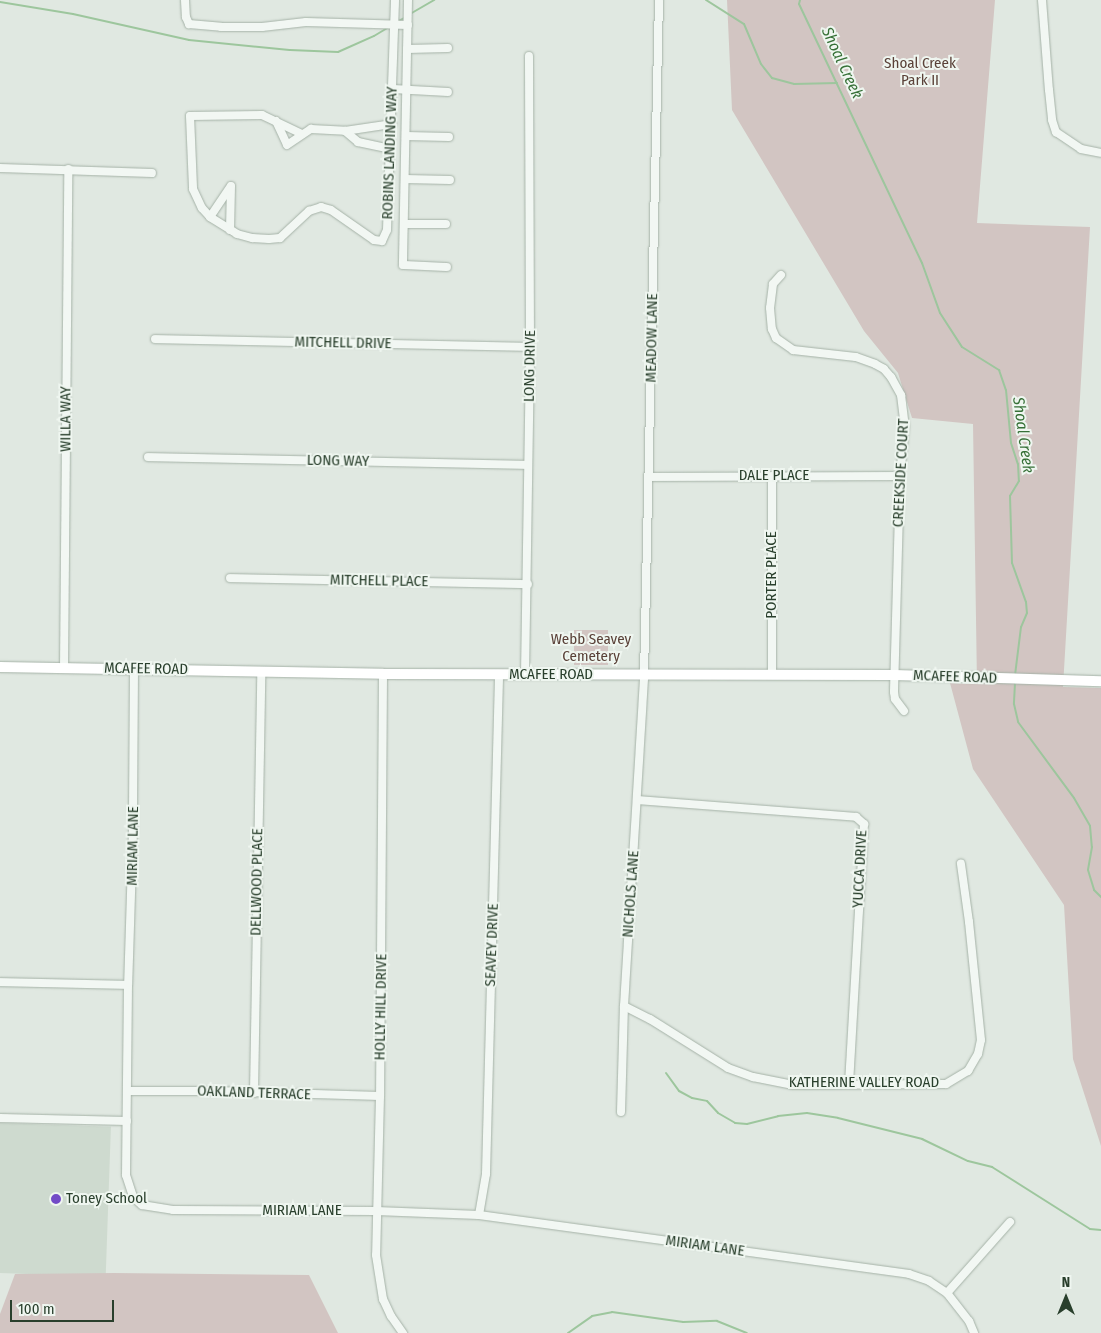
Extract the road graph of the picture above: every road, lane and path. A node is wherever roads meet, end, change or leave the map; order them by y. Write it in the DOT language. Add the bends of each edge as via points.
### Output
graph roads {
  1 [pos="185,0"];
  2 [pos="395,0"];
  3 [pos="408,0"];
  4 [pos="659,0"];
  5 [pos="1042,0"];
  6 [pos="408,25"];
  7 [pos="395,26"];
  8 [pos="448,48"];
  9 [pos="407,49"];
  10 [pos="529,56"];
  11 [pos="394,59"];
  12 [pos="407,59"];
  13 [pos="393,89"];
  14 [pos="407,91"];
  15 [pos="448,92"];
  16 [pos="393,115"];
  17 [pos="406,115"];
  18 [pos="276,121"];
  19 [pos="392,124"];
  20 [pos="345,131"];
  21 [pos="302,134"];
  22 [pos="406,136"];
  23 [pos="449,136"];
  24 [pos="390,149"];
  25 [pos="1101,153"];
  26 [pos="0,168"];
  27 [pos="68,169"];
  28 [pos="152,173"];
  29 [pos="405,179"];
  30 [pos="450,180"];
  31 [pos="210,217"];
  32 [pos="404,224"];
  33 [pos="446,224"];
  34 [pos="230,230"];
  35 [pos="447,268"];
  36 [pos="781,275"];
  37 [pos="155,339"];
  38 [pos="530,347"];
  39 [pos="148,458"];
  40 [pos="528,465"];
  41 [pos="772,476"];
  42 [pos="900,476"];
  43 [pos="648,477"];
  44 [pos="230,578"];
  45 [pos="528,584"];
  46 [pos="0,667"];
  47 [pos="64,668"];
  48 [pos="134,669"];
  49 [pos="261,671"];
  50 [pos="383,674"];
  51 [pos="772,674"];
  52 [pos="499,675"];
  53 [pos="525,675"];
  54 [pos="894,675"];
  55 [pos="644,676"];
  56 [pos="1101,681"];
  57 [pos="904,712"];
  58 [pos="637,800"];
  59 [pos="960,864"];
  60 [pos="0,982"];
  61 [pos="128,985"];
  62 [pos="624,1006"];
  63 [pos="849,1084"];
  64 [pos="128,1091"];
  65 [pos="254,1093"];
  66 [pos="380,1096"];
  67 [pos="621,1112"];
  68 [pos="0,1118"];
  69 [pos="127,1121"];
  70 [pos="376,1212"];
  71 [pos="479,1215"];
  72 [pos="1010,1222"];
  73 [pos="946,1293"];
  74 [pos="403,1333"];
  75 [pos="974,1333"];
  1 -- 7 [label="street" via="189,24 221,28 315,22"];
  2 -- 7 [label="street, ROBINS LANDING WAY"];
  3 -- 6 [label="street, ROBINS LANDING WAY"];
  4 -- 43 [label="street, MEADOW LANE"];
  5 -- 25 [label="street" via="1052,120 1056,132 1081,149"];
  6 -- 7 [label="street"];
  6 -- 9 [label="street, ROBINS LANDING WAY"];
  7 -- 11 [label="street, ROBINS LANDING WAY"];
  8 -- 9 [label="street"];
  9 -- 12 [label="street, ROBINS LANDING WAY"];
  10 -- 38 [label="street, LONG DRIVE"];
  11 -- 12 [label="street"];
  11 -- 13 [label="street, ROBINS LANDING WAY"];
  12 -- 14 [label="street, ROBINS LANDING WAY"];
  13 -- 14 [label="street"];
  13 -- 16 [label="street, ROBINS LANDING WAY"];
  14 -- 15 [label="street"];
  14 -- 17 [label="street, ROBINS LANDING WAY"];
  16 -- 17 [label="street"];
  16 -- 19 [label="street, ROBINS LANDING WAY"];
  17 -- 22 [label="street, ROBINS LANDING WAY"];
  18 -- 21 [label="street"];
  18 -- 21 [label="street" via="287,145"];
  18 -- 31 [label="street, ROBINS LANDING WAY" via="262,115 190,116 194,189"];
  19 -- 20 [label="street"];
  19 -- 24 [label="street, ROBINS LANDING WAY"];
  20 -- 21 [label="street" via="311,129"];
  20 -- 24 [label="street" via="358,142"];
  22 -- 23 [label="street"];
  22 -- 29 [label="street, ROBINS LANDING WAY"];
  24 -- 34 [label="street, ROBINS LANDING WAY" via="387,230 382,241 374,240 332,210 321,207 309,211 280,238 252,238"];
  26 -- 27 [label="street"];
  27 -- 28 [label="street"];
  27 -- 47 [label="street, WILLA WAY"];
  29 -- 30 [label="street"];
  29 -- 32 [label="street, ROBINS LANDING WAY"];
  31 -- 34 [label="street, ROBINS LANDING WAY"];
  31 -- 34 [label="street" via="231,186"];
  32 -- 33 [label="street"];
  32 -- 35 [label="street, ROBINS LANDING WAY" via="403,265"];
  36 -- 42 [label="street, CREEKSIDE COURT" via="773,284 770,308 776,338 793,350 866,360 884,369 896,385 904,415"];
  37 -- 38 [label="street, MITCHELL DRIVE"];
  38 -- 40 [label="street, LONG DRIVE"];
  39 -- 40 [label="street, LONG WAY"];
  40 -- 45 [label="street, LONG DRIVE"];
  41 -- 42 [label="street, DALE PLACE"];
  41 -- 43 [label="street, DALE PLACE"];
  41 -- 51 [label="street, PORTER PLACE"];
  42 -- 54 [label="street, CREEKSIDE COURT"];
  43 -- 55 [label="street, MEADOW LANE"];
  44 -- 45 [label="street, MITCHELL PLACE"];
  45 -- 53 [label="street, LONG DRIVE"];
  46 -- 47 [label="street, MCAFEE ROAD"];
  47 -- 48 [label="street, MCAFEE ROAD"];
  48 -- 49 [label="street, MCAFEE ROAD"];
  48 -- 61 [label="street, MIRIAM LANE"];
  49 -- 50 [label="street, MCAFEE ROAD"];
  49 -- 65 [label="street, DELLWOOD PLACE"];
  50 -- 52 [label="street, MCAFEE ROAD"];
  50 -- 66 [label="street, HOLLY HILL DRIVE"];
  51 -- 54 [label="street, MCAFEE ROAD"];
  51 -- 55 [label="street, MCAFEE ROAD"];
  52 -- 53 [label="street, MCAFEE ROAD"];
  52 -- 71 [label="street, SEAVEY DRIVE" via="486,1174"];
  53 -- 55 [label="street, MCAFEE ROAD"];
  54 -- 56 [label="street, MCAFEE ROAD"];
  54 -- 57 [label="street, CREEKSIDE COURT" via="896,699"];
  55 -- 58 [label="street, NICHOLS LANE"];
  58 -- 62 [label="street, NICHOLS LANE"];
  58 -- 63 [label="street, YUCCA DRIVE" via="856,817 864,824"];
  59 -- 63 [label="street, KATHERINE VALLEY ROAD" via="970,922 980,1024 978,1054 968,1071 946,1084"];
  60 -- 61 [label="street"];
  61 -- 64 [label="street, MIRIAM LANE"];
  62 -- 63 [label="street, KATHERINE VALLEY ROAD" via="736,1071 793,1085"];
  62 -- 67 [label="street, NICHOLS LANE"];
  64 -- 65 [label="street, OAKLAND TERRACE"];
  64 -- 69 [label="street, MIRIAM LANE"];
  65 -- 66 [label="street, OAKLAND TERRACE"];
  66 -- 70 [label="street, HOLLY HILL DRIVE"];
  68 -- 69 [label="street"];
  69 -- 70 [label="street, MIRIAM LANE" via="128,1187 142,1205 173,1210"];
  70 -- 71 [label="street, MIRIAM LANE"];
  70 -- 74 [label="street, HOLLY HILL DRIVE" via="376,1255 383,1299"];
  71 -- 73 [label="street, MIRIAM LANE" via="910,1274 929,1281"];
  72 -- 73 [label="street"];
  73 -- 75 [label="street, MIRIAM LANE" via="969,1320"];
}
